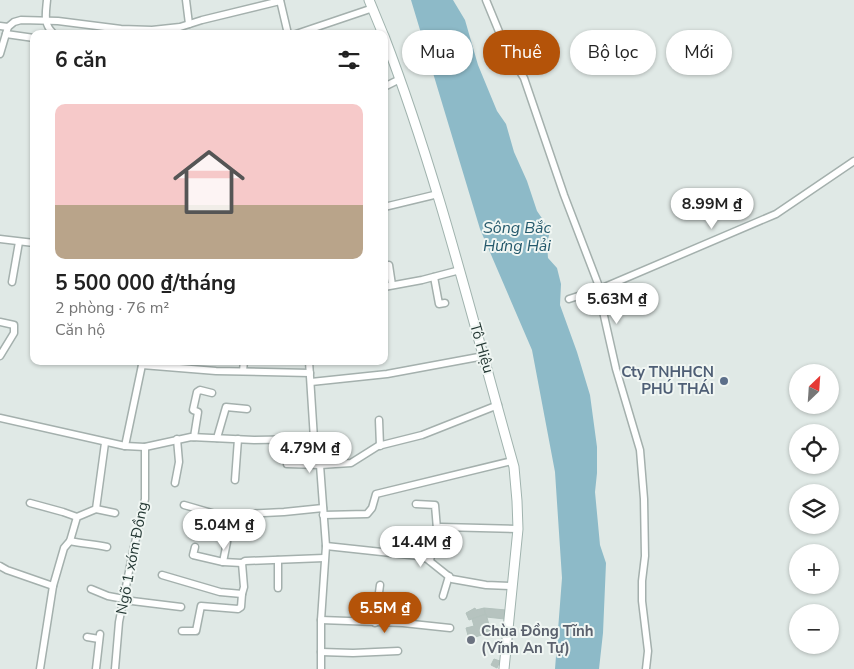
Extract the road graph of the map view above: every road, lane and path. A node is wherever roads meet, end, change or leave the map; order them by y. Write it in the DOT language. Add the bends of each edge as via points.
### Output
graph roads {
  1 [pos="47,0"];
  2 [pos="186,0"];
  3 [pos="486,0"];
  4 [pos="280,1"];
  5 [pos="371,4"];
  6 [pos="46,21"];
  7 [pos="58,21"];
  8 [pos="189,24"];
  9 [pos="89,25"];
  10 [pos="0,26"];
  11 [pos="8,27"];
  12 [pos="50,30"];
  13 [pos="54,30"];
  14 [pos="88,30"];
  15 [pos="121,30"];
  16 [pos="181,30"];
  17 [pos="287,30"];
  18 [pos="306,30"];
  19 [pos="381,30"];
  20 [pos="6,34"];
  21 [pos="30,37"];
  22 [pos="388,48"];
  23 [pos="0,51"];
  24 [pos="400,79"];
  25 [pos="388,85"];
  26 [pos="854,160"];
  27 [pos="438,194"];
  28 [pos="388,206"];
  29 [pos="0,239"];
  30 [pos="19,242"];
  31 [pos="30,243"];
  32 [pos="389,265"];
  33 [pos="460,270"];
  34 [pos="434,277"];
  35 [pos="12,282"];
  36 [pos="392,285"];
  37 [pos="388,286"];
  38 [pos="600,289"];
  39 [pos="569,299"];
  40 [pos="445,303"];
  41 [pos="0,322"];
  42 [pos="0,356"];
  43 [pos="484,356"];
  44 [pos="142,365"];
  45 [pos="160,365"];
  46 [pos="244,365"];
  47 [pos="309,365"];
  48 [pos="243,371"];
  49 [pos="310,373"];
  50 [pos="311,382"];
  51 [pos="212,392"];
  52 [pos="498,405"];
  53 [pos="247,409"];
  54 [pos="0,418"];
  55 [pos="379,420"];
  56 [pos="194,437"];
  57 [pos="217,438"];
  58 [pos="177,439"];
  59 [pos="238,439"];
  60 [pos="314,439"];
  61 [pos="286,440"];
  62 [pos="105,443"];
  63 [pos="124,446"];
  64 [pos="380,446"];
  65 [pos="145,447"];
  66 [pos="512,462"];
  67 [pos="320,465"];
  68 [pos="235,480"];
  69 [pos="174,483"];
  70 [pos="30,502"];
  71 [pos="184,504"];
  72 [pos="416,504"];
  73 [pos="96,509"];
  74 [pos="323,511"];
  75 [pos="116,513"];
  76 [pos="77,517"];
  77 [pos="230,518"];
  78 [pos="437,529"];
  79 [pos="518,529"];
  80 [pos="70,541"];
  81 [pos="326,546"];
  82 [pos="107,547"];
  83 [pos="195,547"];
  84 [pos="324,558"];
  85 [pos="278,560"];
  86 [pos="430,561"];
  87 [pos="223,562"];
  88 [pos="242,563"];
  89 [pos="0,566"];
  90 [pos="162,575"];
  91 [pos="449,576"];
  92 [pos="380,585"];
  93 [pos="53,586"];
  94 [pos="512,586"];
  95 [pos="278,588"];
  96 [pos="91,589"];
  97 [pos="242,594"];
  98 [pos="443,596"];
  99 [pos="124,599"];
  100 [pos="181,607"];
  101 [pos="321,620"];
  102 [pos="375,623"];
  103 [pos="450,628"];
  104 [pos="182,631"];
  105 [pos="87,637"];
  106 [pos="398,650"];
  107 [pos="321,652"];
  108 [pos="40,669"];
  109 [pos="96,669"];
  110 [pos="115,669"];
  111 [pos="321,669"];
  112 [pos="504,669"];
  113 [pos="646,669"];
  1 -- 6 [label="street"];
  2 -- 8 [label="street"];
  3 -- 38 [label="street" via="507,51 524,78"];
  4 -- 8 [label="street"];
  4 -- 17 [label="street"];
  5 -- 18 [label="street"];
  5 -- 19 [label="main road, Tô Hiệu"];
  6 -- 7 [label="street"];
  6 -- 11 [label="street" via="21,20"];
  6 -- 12 [label="street"];
  7 -- 9 [label="street"];
  7 -- 13 [label="street"];
  8 -- 16 [label="street"];
  9 -- 14 [label="street"];
  9 -- 15 [label="street"];
  10 -- 11 [label="street"];
  11 -- 20 [label="street"];
  20 -- 21 [label="street"];
  20 -- 23 [label="street"];
  22 -- 24 [label="main road, Tô Hiệu"];
  24 -- 25 [label="street"];
  24 -- 27 [label="main road, Tô Hiệu"];
  26 -- 38 [label="street" via="776,214"];
  27 -- 28 [label="street"];
  27 -- 33 [label="main road, Tô Hiệu"];
  29 -- 30 [label="street"];
  30 -- 31 [label="street"];
  30 -- 35 [label="street"];
  32 -- 36 [label="street"];
  33 -- 34 [label="street"];
  33 -- 43 [label="main road, Tô Hiệu"];
  34 -- 36 [label="street"];
  34 -- 40 [label="street" via="439,304"];
  36 -- 37 [label="street"];
  38 -- 39 [label="street"];
  38 -- 113 [label="street" via="616,369 640,450 644,499 642,588 648,651"];
  41 -- 42 [label="street" via="15,328"];
  43 -- 50 [label="street" via="387,374"];
  43 -- 52 [label="main road, Tô Hiệu"];
  44 -- 63 [label="street"];
  45 -- 48 [label="street"];
  46 -- 48 [label="street"];
  47 -- 49 [label="street"];
  48 -- 49 [label="street"];
  49 -- 50 [label="street"];
  50 -- 60 [label="street"];
  51 -- 56 [label="street" via="197,392 193,410 198,412"];
  52 -- 64 [label="street"];
  52 -- 66 [label="main road, Tô Hiệu"];
  53 -- 57 [label="street" via="226,407"];
  54 -- 62 [label="street"];
  55 -- 64 [label="street"];
  56 -- 57 [label="street"];
  56 -- 58 [label="street"];
  57 -- 59 [label="street"];
  58 -- 65 [label="street"];
  58 -- 69 [label="street" via="179,462"];
  59 -- 61 [label="street"];
  59 -- 68 [label="street"];
  60 -- 61 [label="street"];
  60 -- 67 [label="street"];
  61 -- 67 [label="street" via="286,464"];
  62 -- 63 [label="street"];
  62 -- 73 [label="street"];
  63 -- 65 [label="street"];
  64 -- 67 [label="street" via="351,463"];
  65 -- 99 [label="street, Ngõ 1 xóm Đồng" via="145,499"];
  66 -- 74 [label="street" via="376,494 367,514"];
  66 -- 79 [label="main road, Tô Hiệu"];
  67 -- 74 [label="street"];
  70 -- 76 [label="street"];
  71 -- 77 [label="street"];
  72 -- 78 [label="street" via="435,504"];
  73 -- 75 [label="street"];
  73 -- 76 [label="street"];
  74 -- 77 [label="street" via="244,514"];
  74 -- 81 [label="street"];
  76 -- 80 [label="street"];
  77 -- 87 [label="street"];
  78 -- 79 [label="street"];
  78 -- 86 [label="street"];
  79 -- 94 [label="main road, Tô Hiệu"];
  80 -- 82 [label="street"];
  80 -- 93 [label="street" via="64,548"];
  81 -- 84 [label="street"];
  81 -- 86 [label="street" via="419,556"];
  83 -- 87 [label="street" via="193,555"];
  84 -- 85 [label="street"];
  84 -- 101 [label="street"];
  85 -- 88 [label="street"];
  85 -- 95 [label="street"];
  86 -- 91 [label="street"];
  87 -- 88 [label="street"];
  88 -- 97 [label="street"];
  89 -- 93 [label="street"];
  90 -- 97 [label="street" via="220,592"];
  91 -- 94 [label="street"];
  91 -- 98 [label="street"];
  92 -- 102 [label="street"];
  93 -- 108 [label="street"];
  94 -- 112 [label="main road, Tô Hiệu"];
  96 -- 99 [label="street"];
  97 -- 104 [label="street" via="238,609 201,606 196,631"];
  99 -- 100 [label="street"];
  99 -- 110 [label="street, Ngõ 1 xóm Đồng"];
  101 -- 102 [label="street"];
  101 -- 107 [label="street"];
  102 -- 103 [label="street"];
  105 -- 109 [label="street" via="100,637"];
  106 -- 107 [label="street"];
  107 -- 111 [label="street"];
}
